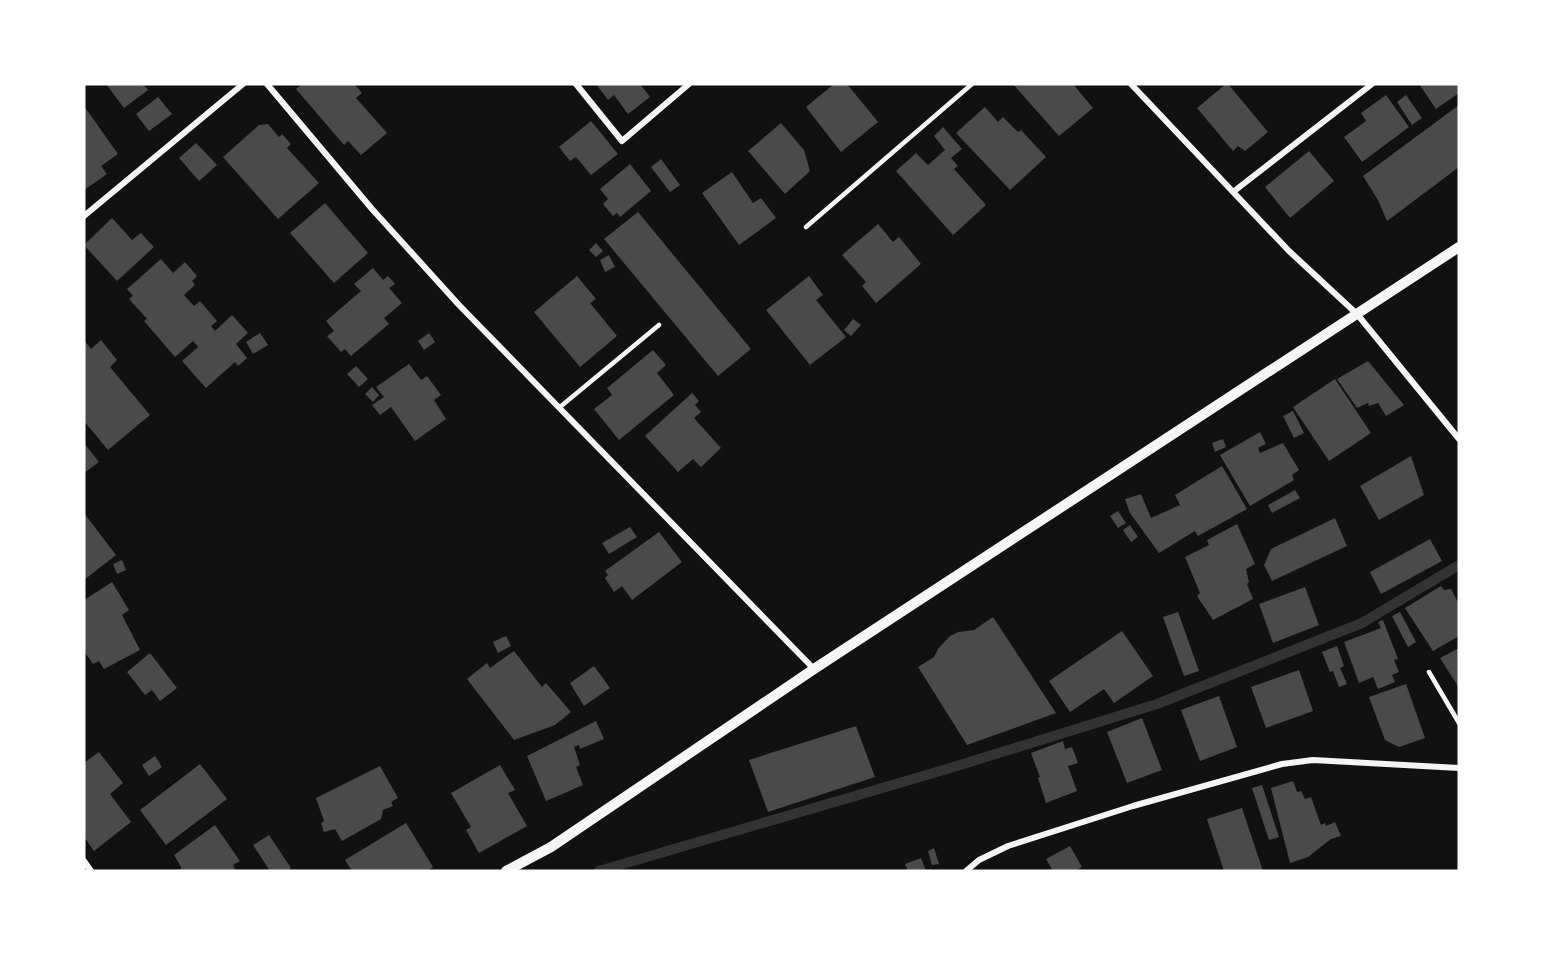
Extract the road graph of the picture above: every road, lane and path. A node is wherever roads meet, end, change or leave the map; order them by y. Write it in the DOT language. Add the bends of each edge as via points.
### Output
graph roads {
  1 [pos="243,84"];
  2 [pos="267,84"];
  3 [pos="576,84"];
  4 [pos="689,84"];
  5 [pos="972,84"];
  6 [pos="1131,84"];
  7 [pos="1372,84"];
  8 [pos="1233,192"];
  9 [pos="84,216"];
  10 [pos="806,226"];
  11 [pos="1459,248"];
  12 [pos="1357,314"];
  13 [pos="659,325"];
  14 [pos="561,407"];
  15 [pos="1459,439"];
  16 [pos="814,669"];
  17 [pos="1429,672"];
  18 [pos="1459,723"];
  19 [pos="1459,768"];
  20 [pos="84,861"];
  21 [pos="91,871"];
  22 [pos="506,871"];
  23 [pos="966,871"];
  1 -- 9 [label="street"];
  2 -- 14 [label="street" via="387,226"];
  3 -- 4 [label="street" via="622,141"];
  5 -- 10 [label="lane"];
  6 -- 8 [label="street"];
  7 -- 8 [label="street"];
  8 -- 12 [label="street" via="1288,251"];
  11 -- 12 [label="street"];
  12 -- 15 [label="street"];
  12 -- 16 [label="street"];
  13 -- 14 [label="lane"];
  14 -- 16 [label="street"];
  16 -- 22 [label="street" via="551,847"];
  17 -- 18 [label="lane"];
  19 -- 23 [label="street" via="1314,760 1282,764 1008,846 978,860"];
  20 -- 21 [label="street"];
}
